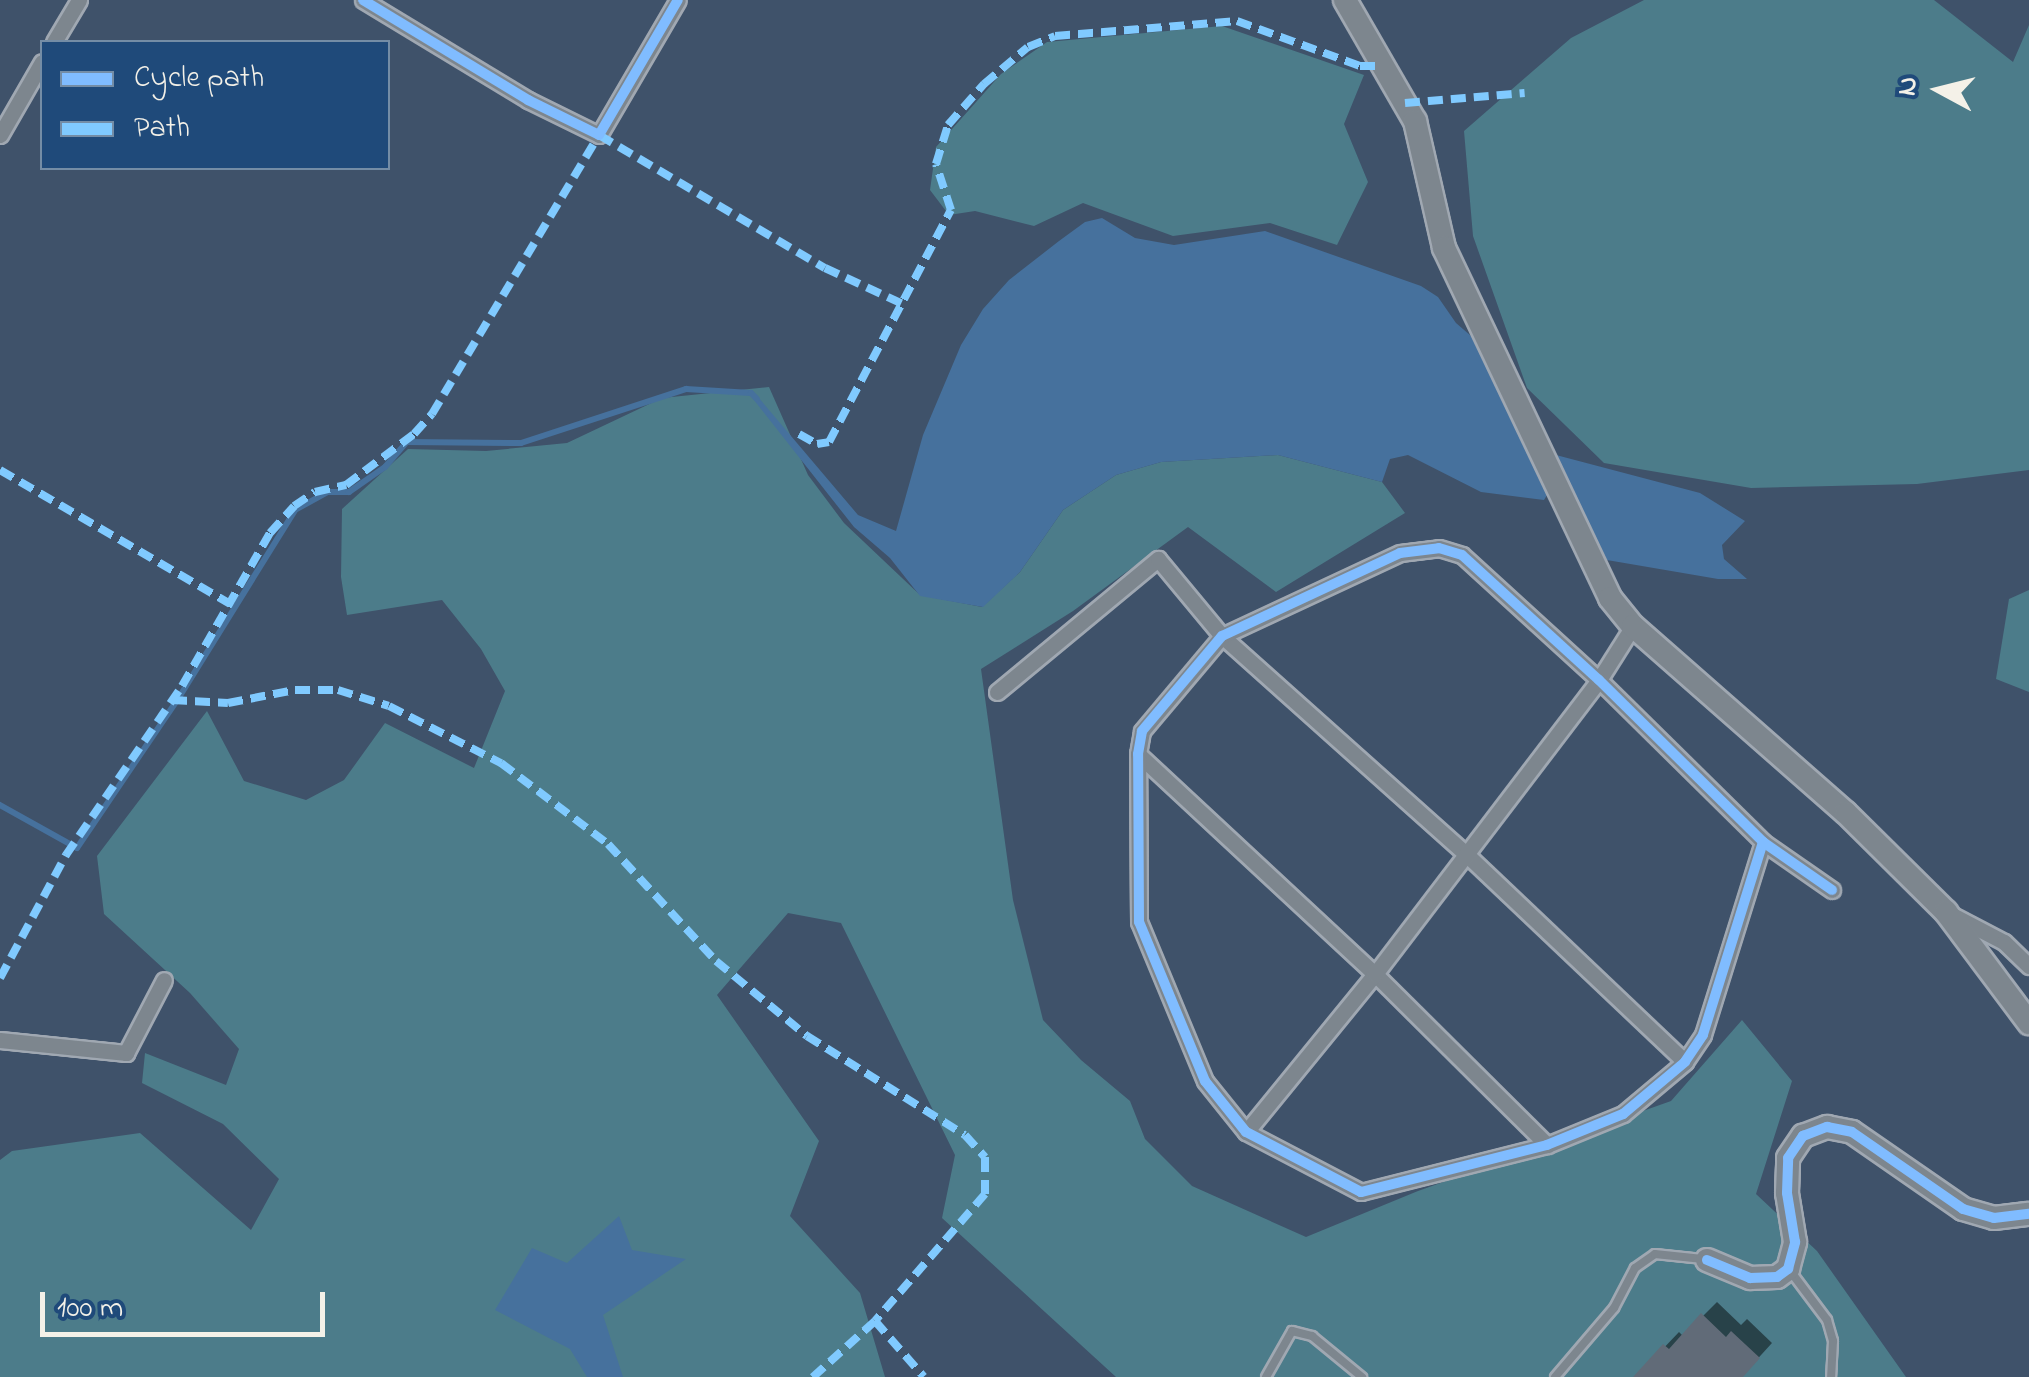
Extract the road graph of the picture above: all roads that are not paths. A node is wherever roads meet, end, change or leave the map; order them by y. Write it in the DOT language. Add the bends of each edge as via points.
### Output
graph roads {
  1 [pos="79,0"];
  2 [pos="362,0"];
  3 [pos="678,0"];
  4 [pos="1345,0"];
  5 [pos="55,40"];
  6 [pos="40,65"];
  7 [pos="0,134"];
  8 [pos="1633,626"];
  9 [pos="1222,636"];
  10 [pos="1599,680"];
  11 [pos="996,692"];
  12 [pos="1138,754"];
  13 [pos="1763,842"];
  14 [pos="1466,854"];
  15 [pos="1832,890"];
  16 [pos="1946,912"];
  17 [pos="2029,966"];
  18 [pos="1375,974"];
  19 [pos="164,980"];
  20 [pos="2029,1022"];
  21 [pos="0,1040"];
  22 [pos="1685,1062"];
  23 [pos="1246,1132"];
  24 [pos="1547,1144"];
  25 [pos="2029,1214"];
  26 [pos="1707,1260"];
  27 [pos="1788,1269"];
  28 [pos="1266,1377"];
  29 [pos="1362,1377"];
  30 [pos="1554,1377"];
  31 [pos="1831,1377"];
  1 -- 5 [label="street"];
  2 -- 3 [label="street" via="599,135"];
  4 -- 8 [label="street" via="1415,120 1452,265 1562,504 1610,598"];
  6 -- 7 [label="street"];
  8 -- 10 [label="street"];
  8 -- 16 [label="street" via="1846,813"];
  9 -- 10 [label="street" via="1400,553 1439,548 1462,555"];
  9 -- 11 [label="street" via="1158,559"];
  9 -- 12 [label="street" via="1142,731"];
  9 -- 14 [label="street"];
  10 -- 13 [label="street"];
  10 -- 14 [label="street"];
  12 -- 18 [label="street"];
  12 -- 23 [label="street" via="1139,922 1205,1081"];
  13 -- 15 [label="street"];
  13 -- 22 [label="street" via="1702,1036"];
  14 -- 18 [label="street"];
  14 -- 22 [label="street"];
  16 -- 17 [label="street" via="2004,942"];
  16 -- 20 [label="street"];
  18 -- 23 [label="street"];
  18 -- 24 [label="street"];
  19 -- 21 [label="street" via="126,1053"];
  22 -- 24 [label="street" via="1623,1114"];
  23 -- 24 [label="street" via="1361,1192"];
  25 -- 27 [label="street" via="1994,1218 1963,1209 1852,1132 1816,1129 1788,1158 1795,1242"];
  26 -- 27 [label="street" via="1750,1278 1777,1277"];
  26 -- 30 [label="lane" via="1655,1254 1635,1268 1614,1308"];
  27 -- 31 [label="lane" via="1826,1320"];
  28 -- 29 [label="lane" via="1292,1331 1312,1336"];
}
